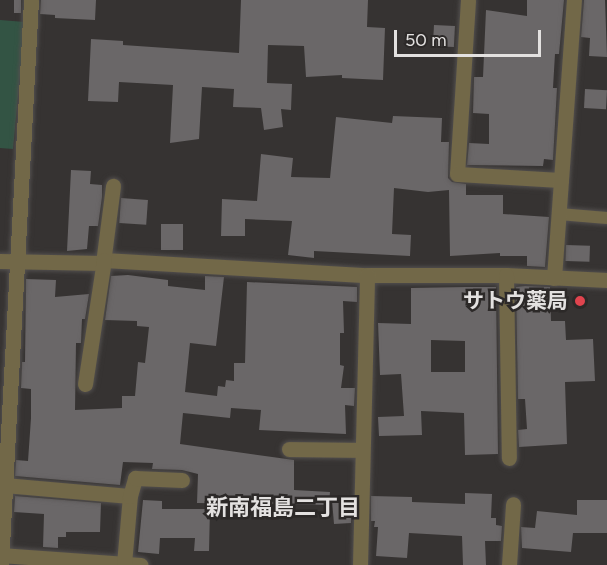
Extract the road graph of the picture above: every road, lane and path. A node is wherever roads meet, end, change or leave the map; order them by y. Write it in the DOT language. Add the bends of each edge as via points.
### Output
graph roads {
  1 [pos="31,0"];
  2 [pos="468,0"];
  3 [pos="574,0"];
  4 [pos="561,180"];
  5 [pos="112,186"];
  6 [pos="559,214"];
  7 [pos="607,218"];
  8 [pos="0,261"];
  9 [pos="16,261"];
  10 [pos="103,261"];
  11 [pos="367,275"];
  12 [pos="506,275"];
  13 [pos="554,278"];
  14 [pos="607,280"];
  15 [pos="85,384"];
  16 [pos="289,448"];
  17 [pos="362,450"];
  18 [pos="4,457"];
  19 [pos="509,458"];
  20 [pos="182,480"];
  21 [pos="4,485"];
  22 [pos="130,496"];
  23 [pos="513,504"];
  24 [pos="1,559"];
  25 [pos="47,561"];
  26 [pos="124,564"];
  27 [pos="141,565"];
  28 [pos="360,565"];
  29 [pos="509,565"];
  1 -- 9 [label="street"];
  2 -- 4 [label="street" via="457,174"];
  3 -- 4 [label="street"];
  4 -- 6 [label="street"];
  5 -- 10 [label="street"];
  6 -- 7 [label="lane"];
  6 -- 13 [label="street"];
  8 -- 9 [label="street"];
  9 -- 10 [label="street"];
  9 -- 18 [label="street"];
  10 -- 11 [label="street"];
  10 -- 15 [label="street"];
  11 -- 12 [label="street"];
  11 -- 17 [label="street"];
  12 -- 13 [label="street"];
  12 -- 19 [label="street"];
  13 -- 14 [label="street"];
  16 -- 17 [label="street"];
  17 -- 28 [label="street"];
  18 -- 21 [label="street"];
  20 -- 22 [label="street" via="135,478"];
  21 -- 22 [label="street"];
  21 -- 24 [label="street"];
  22 -- 26 [label="street"];
  23 -- 29 [label="street"];
  24 -- 25 [label="street"];
  25 -- 26 [label="street"];
  26 -- 27 [label="street"];
}
